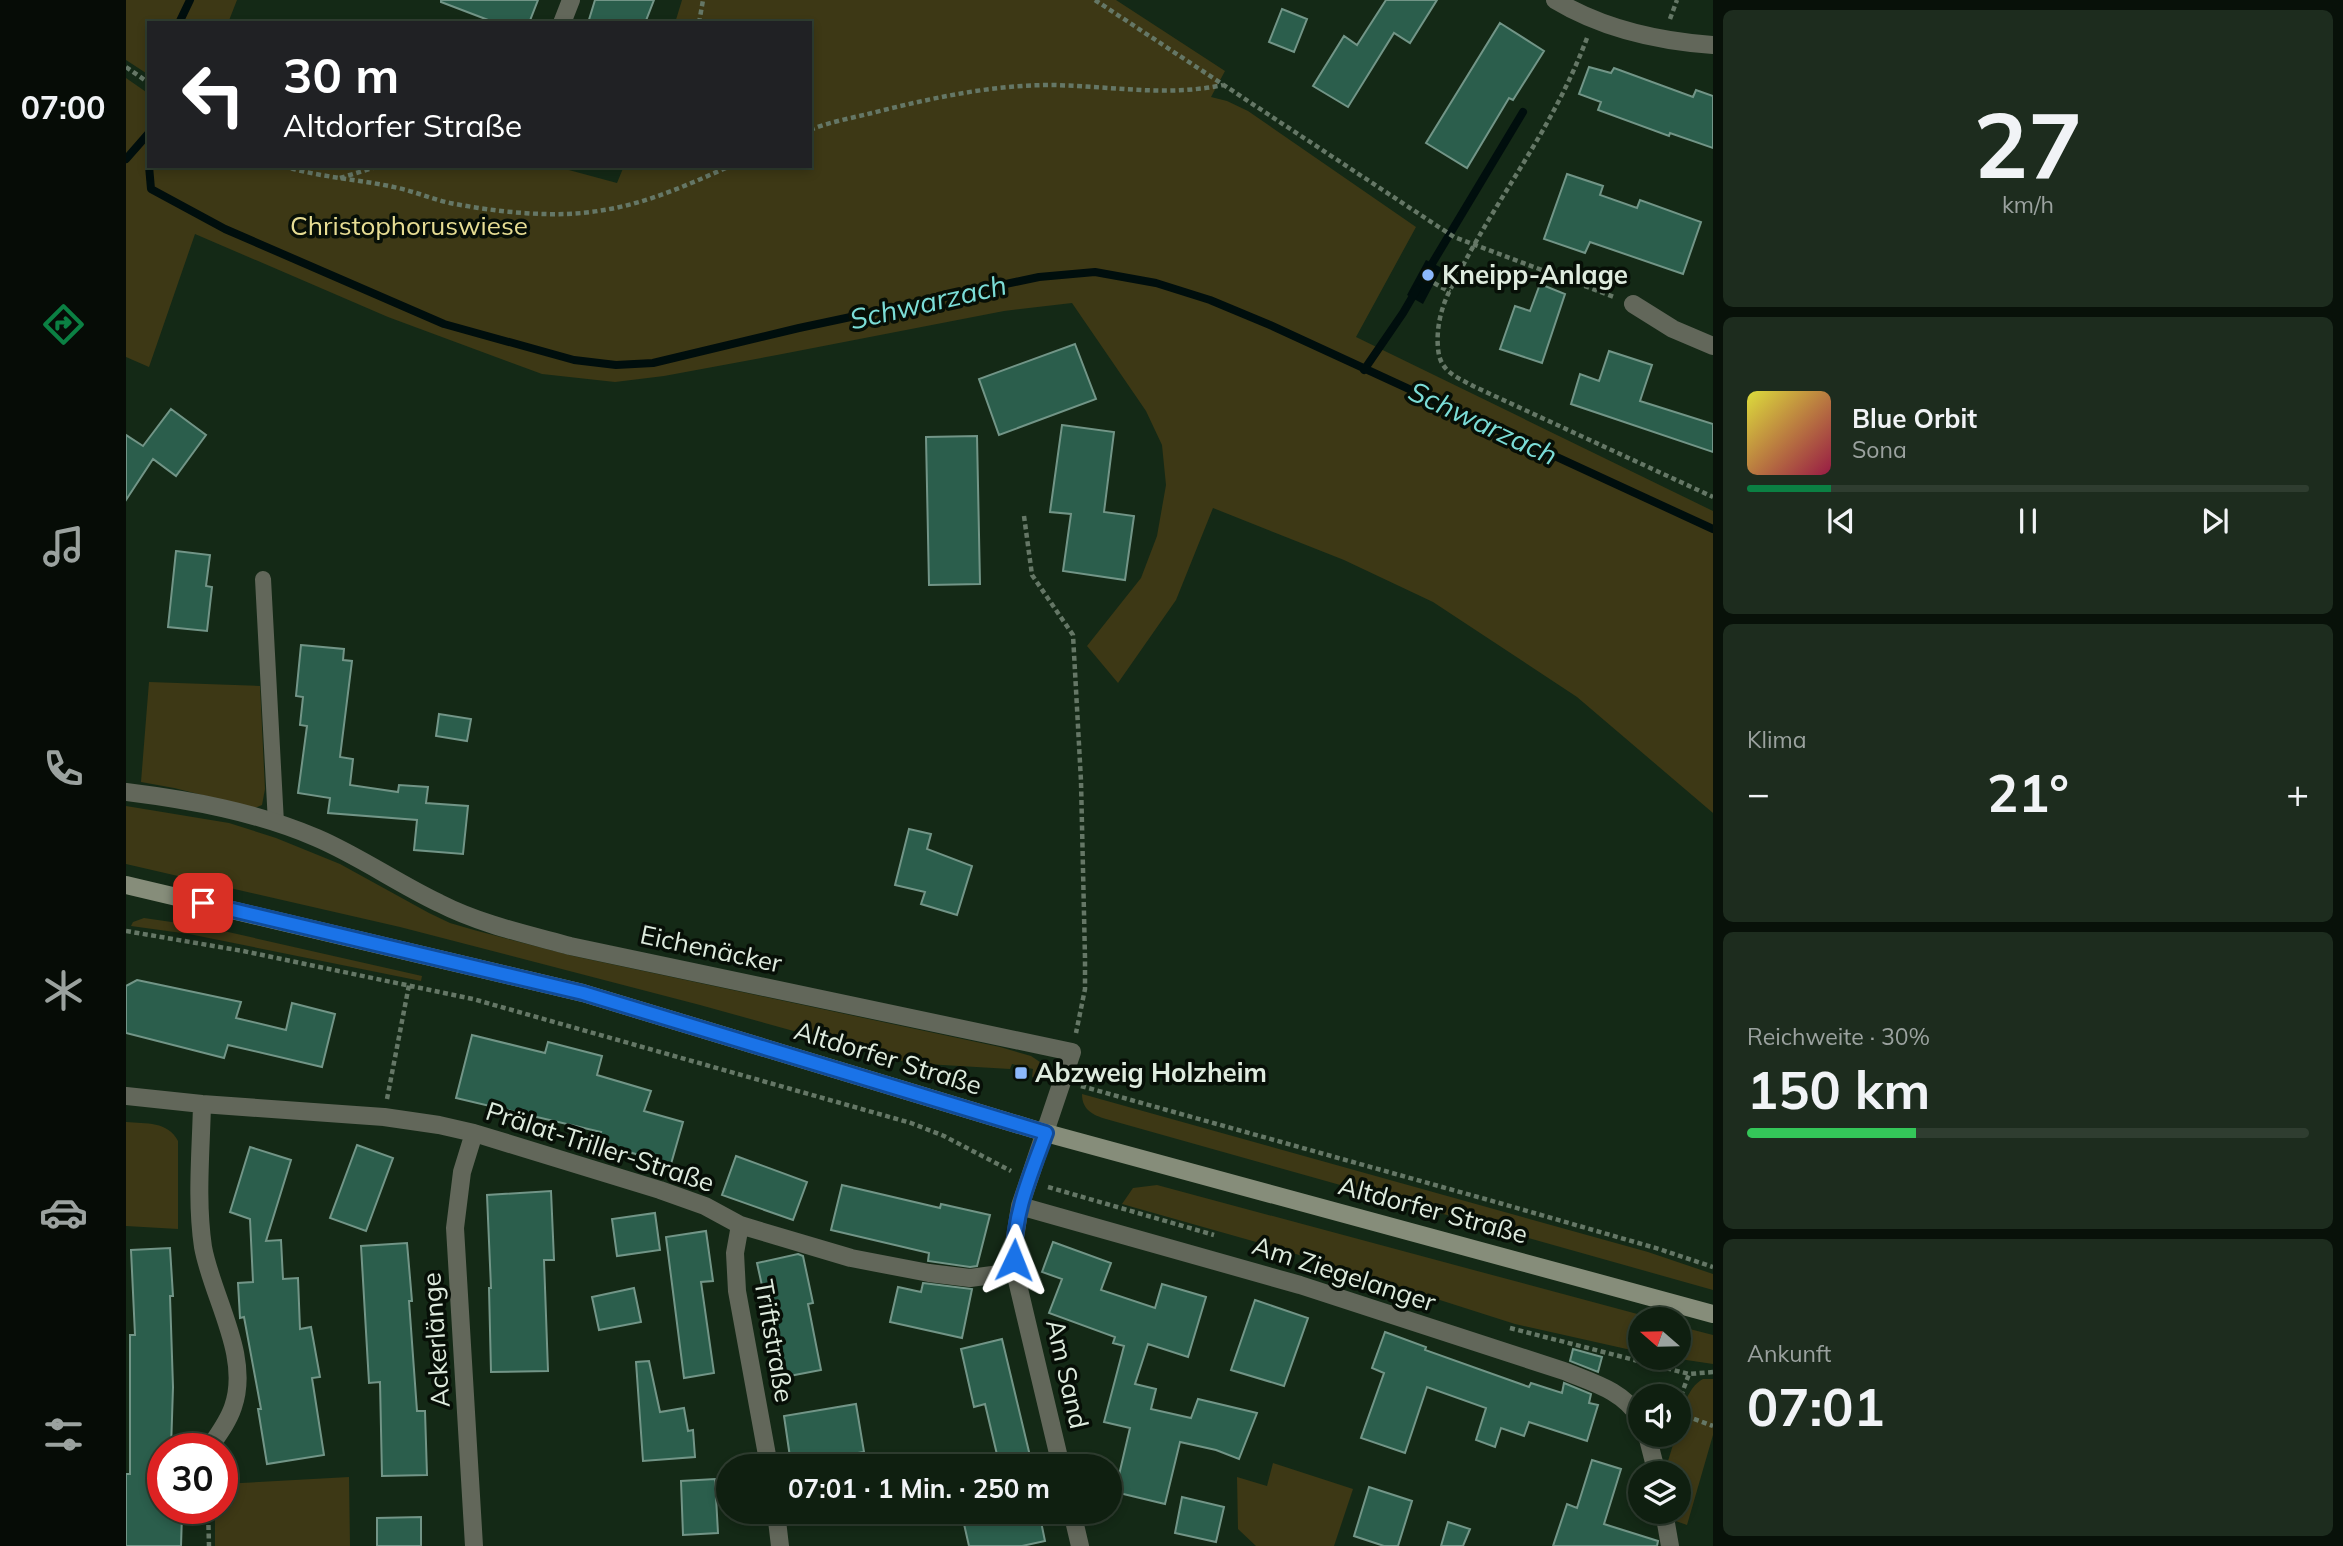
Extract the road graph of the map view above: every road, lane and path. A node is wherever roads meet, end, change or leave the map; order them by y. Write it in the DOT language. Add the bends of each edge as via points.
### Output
graph roads {
  1 [pos="571,0"];
  2 [pos="703,0"];
  3 [pos="1096,0"];
  4 [pos="1555,0"];
  5 [pos="563,21"];
  6 [pos="699,21"];
  7 [pos="1594,21"];
  8 [pos="1713,45"];
  9 [pos="126,67"];
  10 [pos="147,82"];
  11 [pos="1224,85"];
  12 [pos="812,129"];
  13 [pos="290,168"];
  14 [pos="372,168"];
  15 [pos="726,168"];
  16 [pos="338,178"];
  17 [pos="1474,244"];
  18 [pos="1434,283"];
  19 [pos="1450,292"];
  20 [pos="1633,304"];
  21 [pos="1713,346"];
  22 [pos="1713,498"];
  23 [pos="1024,516"];
  24 [pos="263,579"];
  25 [pos="126,792"];
  26 [pos="276,823"];
  27 [pos="126,885"];
  28 [pos="126,931"];
  29 [pos="409,985"];
  30 [pos="1072,1052"];
  31 [pos="1064,1081"];
  32 [pos="126,1096"];
  33 [pos="202,1104"];
  34 [pos="384,1117"];
  35 [pos="474,1133"];
  36 [pos="1046,1133"];
  37 [pos="1028,1181"];
  38 [pos="1020,1206"];
  39 [pos="740,1224"];
  40 [pos="1225,1239"];
  41 [pos="1713,1267"];
  42 [pos="1015,1272"];
  43 [pos="1713,1314"];
  44 [pos="1501,1325"];
  45 [pos="1713,1372"];
  46 [pos="1689,1374"];
  47 [pos="1685,1384"];
  48 [pos="1628,1403"];
  49 [pos="1691,1418"];
  50 [pos="1713,1426"];
  51 [pos="219,1433"];
  52 [pos="767,1454"];
  53 [pos="1058,1454"];
  54 [pos="208,1524"];
  55 [pos="777,1524"];
  56 [pos="1075,1524"];
  57 [pos="1666,1524"];
  58 [pos="209,1546"];
  59 [pos="474,1546"];
  60 [pos="780,1546"];
  61 [pos="1080,1546"];
  62 [pos="1670,1546"];
  1 -- 5 [label="street"];
  2 -- 6 [label="path"];
  3 -- 11 [label="path"];
  4 -- 7 [label="street"];
  7 -- 8 [label="street" via="1663,39"];
  7 -- 17 [label="path" via="1543,130"];
  9 -- 10 [label="path"];
  11 -- 12 [label="path" via="1158,91 1055,85 983,89"];
  11 -- 17 [label="path" via="1436,226"];
  13 -- 16 [label="path"];
  14 -- 16 [label="path"];
  15 -- 16 [label="path" via="642,201 603,211 564,213 502,211"];
  17 -- 19 [label="path"];
  17 -- 20 [label="path"];
  18 -- 19 [label="path"];
  19 -- 22 [label="path" via="1437,337 1439,355 1450,373"];
  20 -- 21 [label="street" via="1673,329"];
  23 -- 30 [label="path" via="1032,575 1073,635 1085,989"];
  24 -- 26 [label="lane"];
  25 -- 26 [label="street, Eichenäcker" via="198,803"];
  26 -- 30 [label="street, Eichenäcker" via="317,838 439,904 501,927 570,946"];
  27 -- 36 [label="main road, Altdorfer Straße" via="583,993"];
  28 -- 29 [label="path"];
  29 -- 34 [label="path"];
  29 -- 37 [label="path" via="523,1012 911,1123"];
  30 -- 31 [label="street"];
  31 -- 36 [label="street"];
  31 -- 41 [label="path"];
  32 -- 33 [label="street, Prälat-Triller-Straße"];
  33 -- 34 [label="street, Prälat-Triller-Straße"];
  33 -- 51 [label="street" via="199,1216 209,1272 235,1354 236,1396"];
  34 -- 35 [label="street, Prälat-Triller-Straße"];
  35 -- 39 [label="street, Prälat-Triller-Straße" via="660,1190"];
  35 -- 59 [label="street, Ackerlänge" via="462,1172 455,1228"];
  36 -- 37 [label="street, Am Sand"];
  36 -- 43 [label="main road, Altdorfer Straße"];
  37 -- 38 [label="street, Am Sand"];
  37 -- 40 [label="path"];
  38 -- 42 [label="street, Am Sand"];
  38 -- 48 [label="street, Am Ziegelanger" via="1300,1285 1564,1371 1605,1387"];
  39 -- 42 [label="street, Prälat-Triller-Straße" via="851,1258 929,1273 970,1278"];
  39 -- 52 [label="street, Triftstraße" via="735,1252 737,1291"];
  42 -- 53 [label="street, Am Sand"];
  44 -- 46 [label="path"];
  45 -- 46 [label="path"];
  46 -- 47 [label="path"];
  49 -- 50 [label="path"];
  54 -- 58 [label="path"];
  55 -- 60 [label="street"];
  56 -- 61 [label="street"];
  57 -- 62 [label="street"];
}
